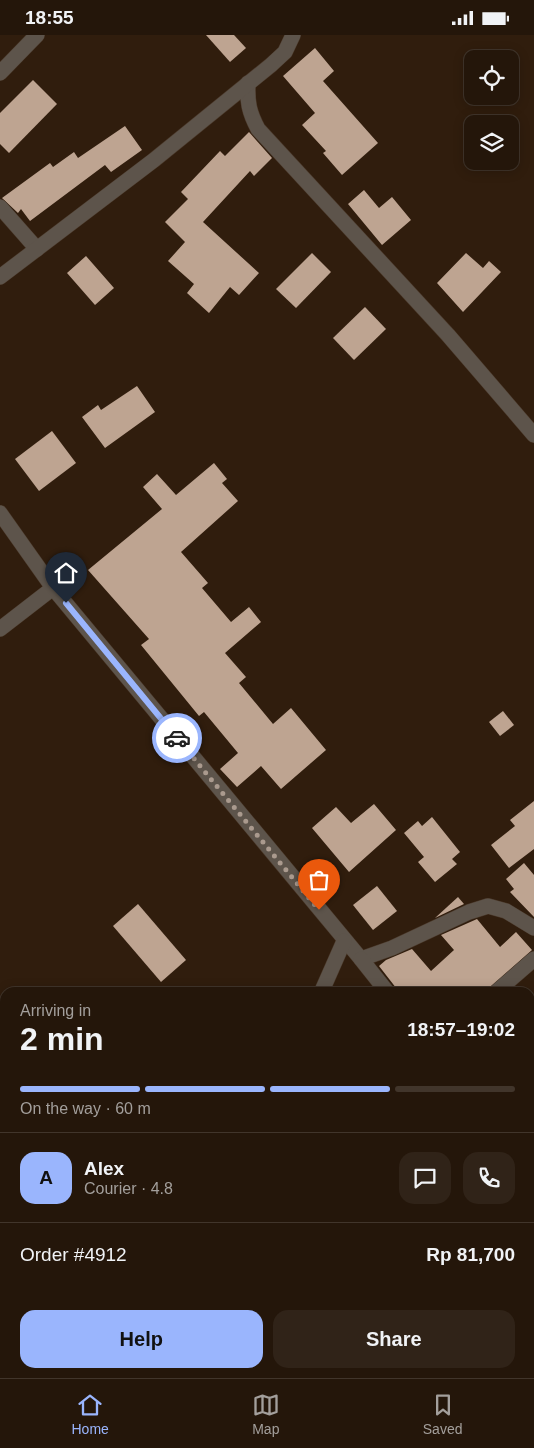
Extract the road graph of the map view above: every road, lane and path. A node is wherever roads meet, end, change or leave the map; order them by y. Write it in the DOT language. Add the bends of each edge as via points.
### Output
graph roads {
  1 [pos="37,35"];
  2 [pos="293,35"];
  3 [pos="0,73"];
  4 [pos="248,83"];
  5 [pos="0,207"];
  6 [pos="37,249"];
  7 [pos="0,277"];
  8 [pos="534,435"];
  9 [pos="0,513"];
  10 [pos="53,588"];
  11 [pos="0,629"];
  12 [pos="534,927"];
  13 [pos="344,941"];
  14 [pos="361,959"];
  15 [pos="534,959"];
  16 [pos="324,987"];
  17 [pos="383,987"];
  18 [pos="502,987"];
  1 -- 3 [label="street"];
  2 -- 4 [label="street" via="285,51"];
  4 -- 6 [label="street"];
  4 -- 8 [label="street" via="249,113 258,129 448,335"];
  5 -- 6 [label="street"];
  6 -- 7 [label="street"];
  9 -- 10 [label="street"];
  10 -- 11 [label="street"];
  10 -- 13 [label="street"];
  12 -- 14 [label="street" via="506,911 488,906 469,911 392,948"];
  13 -- 14 [label="street"];
  13 -- 16 [label="street"];
  14 -- 17 [label="street"];
  15 -- 18 [label="street"];
}
